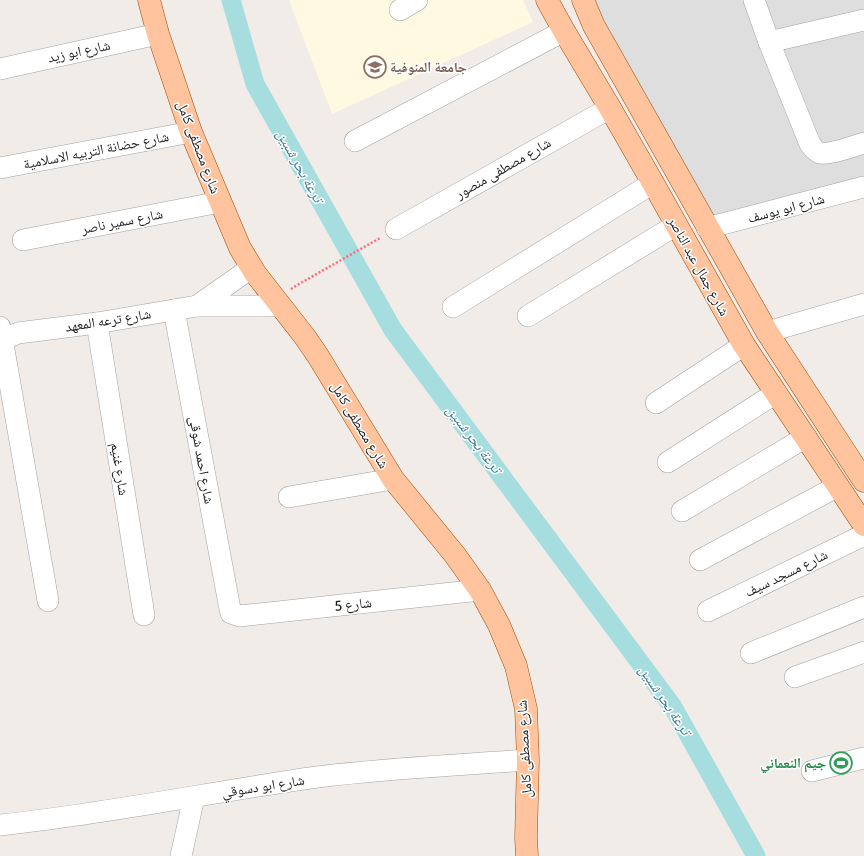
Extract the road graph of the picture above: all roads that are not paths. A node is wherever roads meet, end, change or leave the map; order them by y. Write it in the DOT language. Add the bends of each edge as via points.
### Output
graph roads {
  1 [pos="149,0"];
  2 [pos="547,0"];
  3 [pos="583,0"];
  4 [pos="754,0"];
  5 [pos="864,20"];
  6 [pos="564,31"];
  7 [pos="158,34"];
  8 [pos="769,42"];
  9 [pos="0,69"];
  10 [pos="610,108"];
  11 [pos="191,132"];
  12 [pos="355,141"];
  13 [pos="864,143"];
  14 [pos="0,168"];
  15 [pos="653,183"];
  16 [pos="864,187"];
  17 [pos="220,202"];
  18 [pos="676,225"];
  19 [pos="707,228"];
  20 [pos="396,229"];
  21 [pos="23,240"];
  22 [pos="252,268"];
  23 [pos="864,304"];
  24 [pos="197,306"];
  25 [pos="280,306"];
  26 [pos="453,307"];
  27 [pos="174,310"];
  28 [pos="528,316"];
  29 [pos="97,323"];
  30 [pos="4,332"];
  31 [pos="767,332"];
  32 [pos="744,345"];
  33 [pos="776,393"];
  34 [pos="656,403"];
  35 [pos="806,437"];
  36 [pos="668,462"];
  37 [pos="861,471"];
  38 [pos="393,479"];
  39 [pos="838,486"];
  40 [pos="289,497"];
  41 [pos="682,511"];
  42 [pos="864,524"];
  43 [pos="864,535"];
  44 [pos="700,560"];
  45 [pos="480,590"];
  46 [pos="48,601"];
  47 [pos="864,607"];
  48 [pos="230,609"];
  49 [pos="708,611"];
  50 [pos="144,615"];
  51 [pos="864,652"];
  52 [pos="751,653"];
  53 [pos="795,676"];
  54 [pos="864,758"];
  55 [pos="528,760"];
  56 [pos="812,771"];
  57 [pos="194,797"];
  58 [pos="0,825"];
  59 [pos="181,856"];
  60 [pos="527,856"];
  1 -- 7 [label="main road, شارع مصطفى كامل"];
  2 -- 6 [label="main road, شارع جمال عبد الناصر"];
  3 -- 19 [label="main road, شارع جمال عبد الناصر" via="594,26"];
  4 -- 8 [label="street"];
  5 -- 8 [label="street"];
  6 -- 10 [label="main road, شارع جمال عبد الناصر"];
  6 -- 12 [label="street"];
  7 -- 9 [label="street, شارع ابو زيد"];
  7 -- 11 [label="main road, شارع مصطفى كامل"];
  8 -- 13 [label="street" via="814,150 827,153"];
  10 -- 15 [label="main road, شارع جمال عبد الناصر"];
  10 -- 20 [label="street, شارع مصطفى منصور"];
  11 -- 14 [label="street, شارع حضانة التربيه الاسلامية"];
  11 -- 17 [label="main road, شارع مصطفى كامل"];
  15 -- 18 [label="main road, شارع جمال عبد الناصر"];
  15 -- 26 [label="street"];
  16 -- 19 [label="street, شارع ابو يوسف"];
  17 -- 21 [label="street, شارع سمير ناصر"];
  17 -- 22 [label="main road, شارع مصطفى كامل" via="240,248"];
  18 -- 28 [label="street"];
  18 -- 32 [label="main road, شارع جمال عبد الناصر"];
  19 -- 31 [label="main road, شارع جمال عبد الناصر"];
  22 -- 24 [label="street, شارع ترعه المعهد"];
  22 -- 25 [label="main road, شارع مصطفى كامل"];
  23 -- 31 [label="street"];
  24 -- 25 [label="street, شارع ترعه المعهد"];
  24 -- 27 [label="street, شارع ترعه المعهد"];
  25 -- 38 [label="main road, شارع مصطفى كامل" via="318,356"];
  27 -- 29 [label="street, شارع ترعه المعهد"];
  27 -- 48 [label="street, شارع احمد شوقى"];
  29 -- 30 [label="street, شارع ترعه المعهد"];
  29 -- 50 [label="street, شارع غنيم"];
  30 -- 46 [label="street"];
  31 -- 37 [label="main road, شارع جمال عبد الناصر"];
  32 -- 33 [label="main road, شارع جمال عبد الناصر"];
  32 -- 34 [label="street"];
  33 -- 35 [label="main road, شارع جمال عبد الناصر"];
  33 -- 36 [label="street"];
  35 -- 39 [label="main road, شارع جمال عبد الناصر"];
  35 -- 41 [label="street"];
  38 -- 40 [label="street"];
  38 -- 45 [label="main road, شارع مصطفى كامل"];
  39 -- 42 [label="main road, شارع جمال عبد الناصر"];
  39 -- 44 [label="street"];
  43 -- 49 [label="street, شارع مسجد سيف"];
  45 -- 48 [label="street, شارع 5" via="240,616 231,614"];
  45 -- 55 [label="main road, شارع مصطفى كامل" via="499,625 516,666 526,709"];
  47 -- 52 [label="street"];
  51 -- 53 [label="street"];
  54 -- 56 [label="street"];
  55 -- 57 [label="street, شارع ابو دسوقي" via="361,772"];
  55 -- 60 [label="main road, شارع مصطفى كامل"];
  57 -- 58 [label="street, شارع ابو دسوقي" via="84,815"];
  57 -- 59 [label="street"];
}
